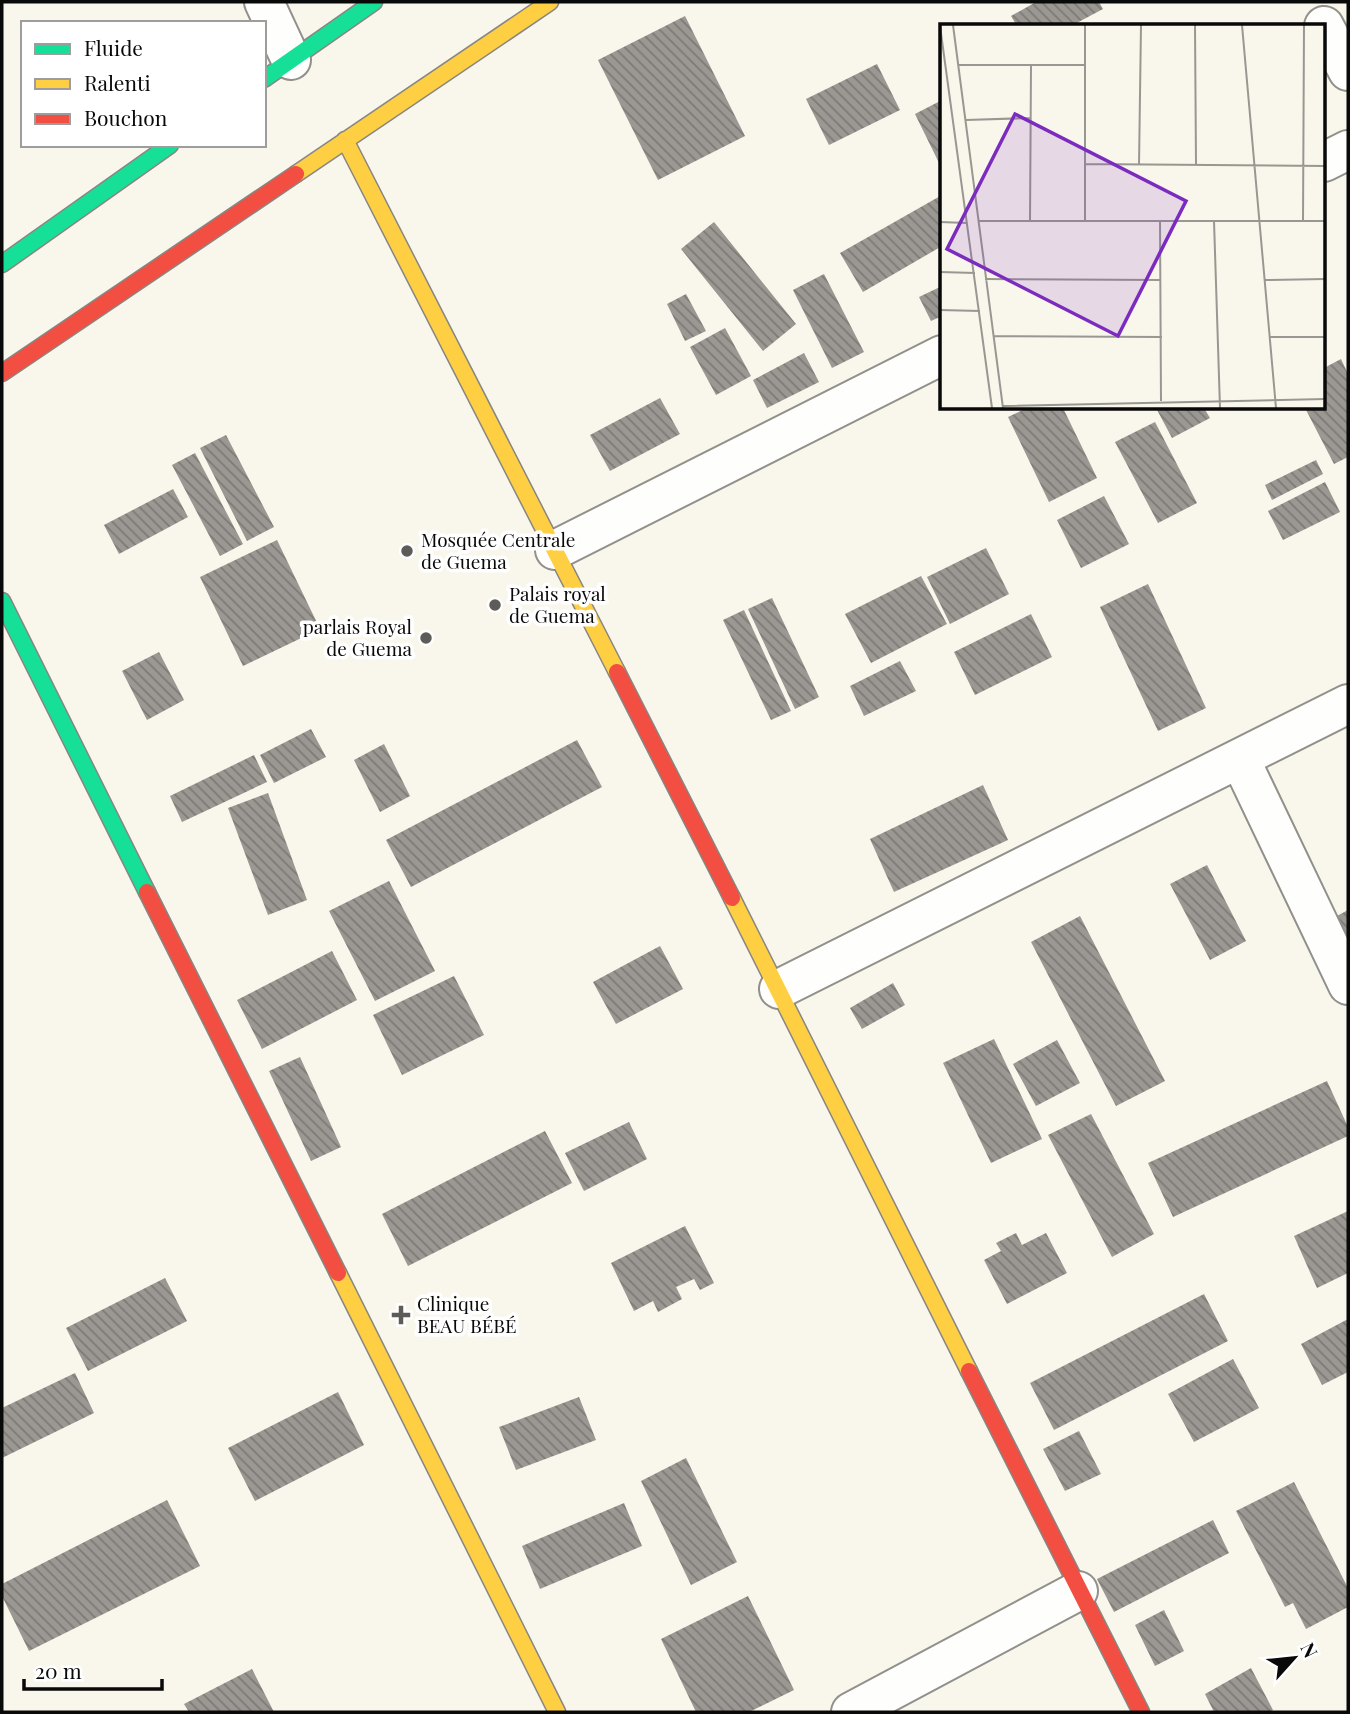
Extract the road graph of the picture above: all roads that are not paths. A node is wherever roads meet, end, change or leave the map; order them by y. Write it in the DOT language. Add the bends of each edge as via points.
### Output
graph roads {
  1 [pos="264,2"];
  2 [pos="374,2"];
  3 [pos="550,2"];
  4 [pos="1310,2"];
  5 [pos="1323,24"];
  6 [pos="1326,30"];
  7 [pos="278,70"];
  8 [pos="1348,71"];
  9 [pos="345,140"];
  10 [pos="167,147"];
  11 [pos="1348,150"];
  12 [pos="1326,161"];
  13 [pos="2,264"];
  14 [pos="940,356"];
  15 [pos="2,373"];
  16 [pos="555,550"];
  17 [pos="2,601"];
  18 [pos="1348,704"];
  19 [pos="1240,759"];
  20 [pos="1348,985"];
  21 [pos="779,989"];
  22 [pos="1078,1591"];
  23 [pos="557,1712"];
  24 [pos="851,1712"];
  25 [pos="1141,1712"];
  1 -- 7 [label="street"];
  2 -- 7 [label="street"];
  3 -- 9 [label="street"];
  4 -- 5 [label="street"];
  6 -- 8 [label="street"];
  9 -- 15 [label="street"];
  9 -- 16 [label="street"];
  10 -- 13 [label="street"];
  11 -- 12 [label="street"];
  14 -- 16 [label="street"];
  16 -- 21 [label="street"];
  17 -- 23 [label="street"];
  18 -- 19 [label="street"];
  19 -- 20 [label="street"];
  19 -- 21 [label="street"];
  21 -- 22 [label="street"];
  22 -- 24 [label="street"];
  22 -- 25 [label="street"];
}
